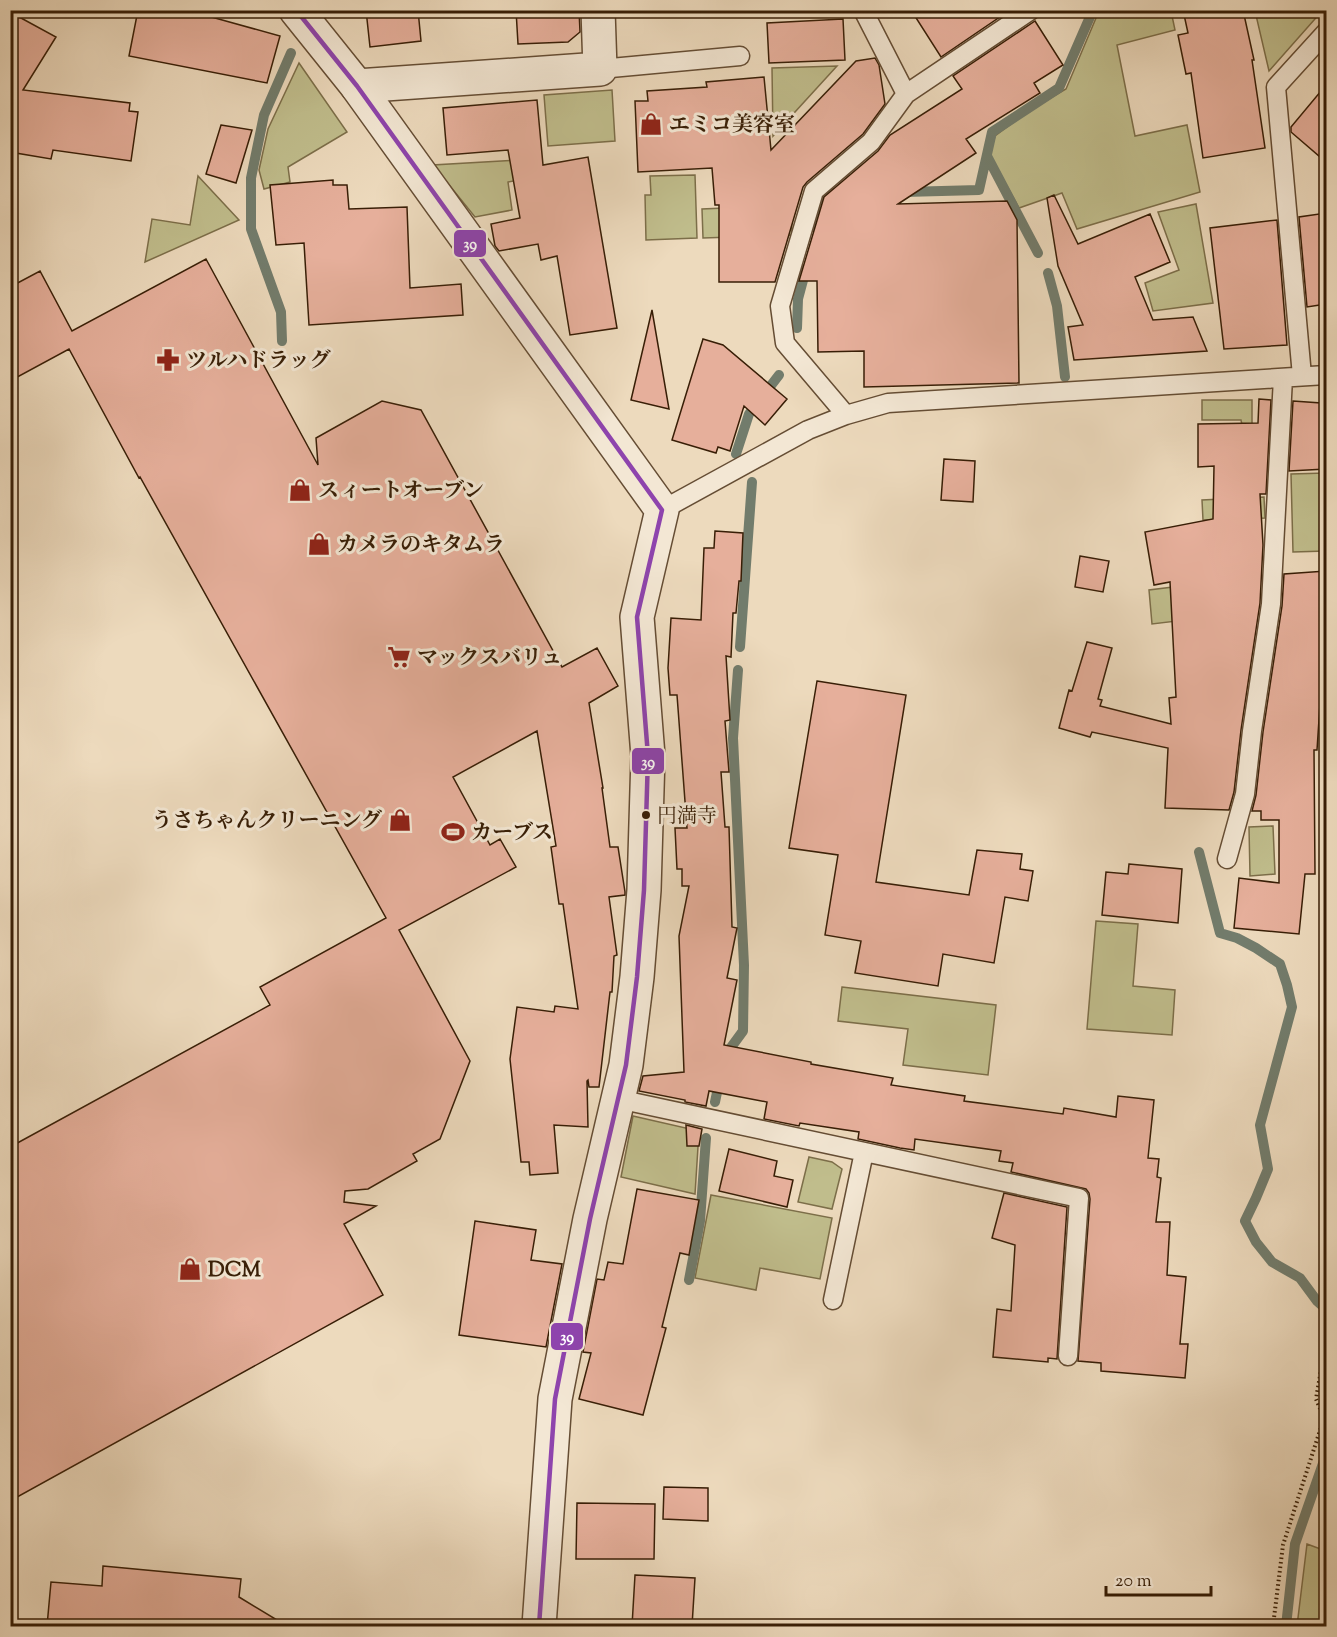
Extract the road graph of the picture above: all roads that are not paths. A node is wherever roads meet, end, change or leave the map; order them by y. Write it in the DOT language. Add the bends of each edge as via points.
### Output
graph roads {
  1 [pos="296,10"];
  2 [pos="598,10"];
  3 [pos="863,10"];
  4 [pos="1031,10"];
  5 [pos="1326,32"];
  6 [pos="740,56"];
  7 [pos="600,69"];
  8 [pos="357,86"];
  9 [pos="906,94"];
  10 [pos="1326,375"];
  11 [pos="1302,376"];
  12 [pos="1283,378"];
  13 [pos="846,415"];
  14 [pos="662,510"];
  15 [pos="1227,859"];
  16 [pos="618,1099"];
  17 [pos="864,1152"];
  18 [pos="833,1300"];
  19 [pos="1068,1356"];
  20 [pos="539,1626"];
  1 -- 8 [label="street"];
  2 -- 7 [label="street"];
  3 -- 9 [label="lane"];
  4 -- 9 [label="lane"];
  5 -- 11 [label="lane" via="1276,87"];
  6 -- 7 [label="lane"];
  7 -- 8 [label="street"];
  8 -- 14 [label="street"];
  9 -- 13 [label="lane" via="871,142 814,192 780,306 785,343"];
  10 -- 11 [label="lane"];
  11 -- 12 [label="lane"];
  12 -- 13 [label="lane" via="888,403"];
  12 -- 15 [label="lane" via="1271,604 1245,794"];
  13 -- 14 [label="lane" via="808,430"];
  14 -- 16 [label="street" via="637,617 648,756 644,890 637,977"];
  16 -- 17 [label="lane"];
  16 -- 20 [label="street" via="555,1400"];
  17 -- 18 [label="lane"];
  17 -- 19 [label="lane" via="1079,1198"];
}
